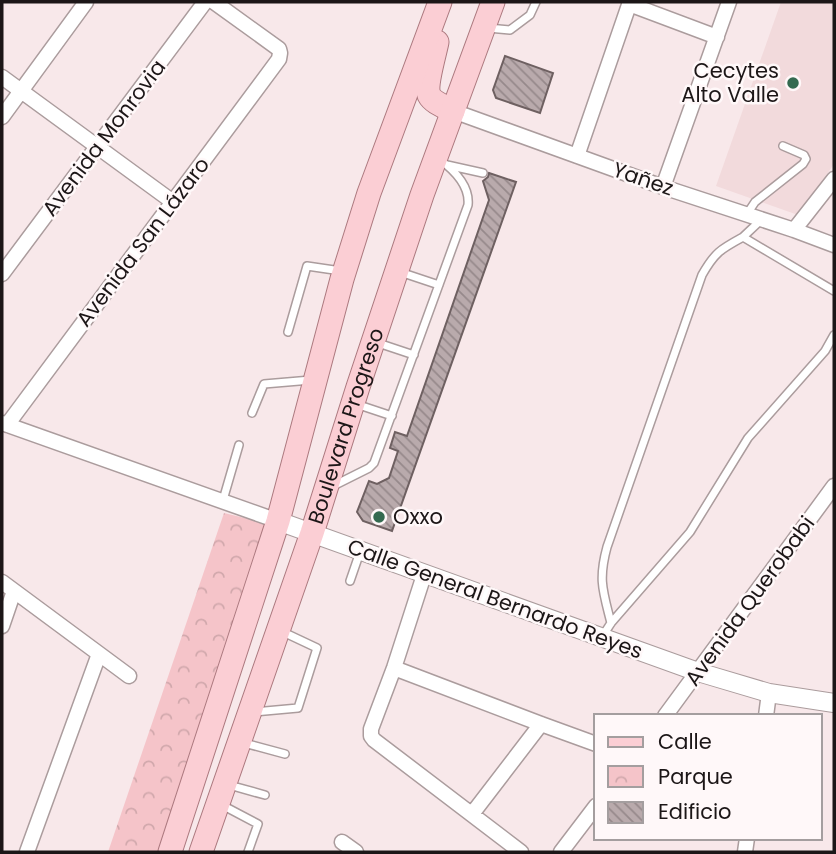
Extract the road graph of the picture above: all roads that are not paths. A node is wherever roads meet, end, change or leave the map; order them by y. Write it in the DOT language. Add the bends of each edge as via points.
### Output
graph roads {
  1 [pos="86,2"];
  2 [pos="205,2"];
  3 [pos="214,2"];
  4 [pos="440,2"];
  5 [pos="447,2"];
  6 [pos="493,2"];
  7 [pos="536,2"];
  8 [pos="729,2"];
  9 [pos="630,3"];
  10 [pos="484,27"];
  11 [pos="717,37"];
  12 [pos="2,77"];
  13 [pos="21,91"];
  14 [pos="453,111"];
  15 [pos="2,117"];
  16 [pos="783,146"];
  17 [pos="97,147"];
  18 [pos="577,156"];
  19 [pos="442,161"];
  20 [pos="483,173"];
  21 [pos="834,179"];
  22 [pos="663,187"];
  23 [pos="173,202"];
  24 [pos="755,217"];
  25 [pos="794,230"];
  26 [pos="743,237"];
  27 [pos="834,245"];
  28 [pos="397,271"];
  29 [pos="345,272"];
  30 [pos="2,274"];
  31 [pos="439,285"];
  32 [pos="834,291"];
  33 [pos="288,332"];
  34 [pos="834,335"];
  35 [pos="373,342"];
  36 [pos="414,355"];
  37 [pos="315,380"];
  38 [pos="353,402"];
  39 [pos="252,413"];
  40 [pos="392,416"];
  41 [pos="4,428"];
  42 [pos="239,445"];
  43 [pos="834,486"];
  44 [pos="326,489"];
  45 [pos="223,500"];
  46 [pos="278,521"];
  47 [pos="312,533"];
  48 [pos="360,551"];
  49 [pos="424,575"];
  50 [pos="350,581"];
  51 [pos="8,587"];
  52 [pos="2,626"];
  53 [pos="278,630"];
  54 [pos="606,630"];
  55 [pos="99,654"];
  56 [pos="394,668"];
  57 [pos="698,672"];
  58 [pos="129,676"];
  59 [pos="769,693"];
  60 [pos="834,703"];
  61 [pos="250,713"];
  62 [pos="666,714"];
  63 [pos="766,714"];
  64 [pos="541,724"];
  65 [pos="240,741"];
  66 [pos="594,743"];
  67 [pos="285,754"];
  68 [pos="222,793"];
  69 [pos="265,795"];
  70 [pos="594,809"];
  71 [pos="472,814"];
  72 [pos="342,842"];
  73 [pos="27,852"];
  74 [pos="170,852"];
  75 [pos="201,852"];
  76 [pos="248,852"];
  77 [pos="356,852"];
  78 [pos="521,852"];
  79 [pos="561,852"];
  1 -- 13 [label="street"];
  2 -- 17 [label="street, Avenida Monrovia"];
  3 -- 23 [label="street, Avenida San Lázaro" via="281,54"];
  4 -- 29 [label="main road, Boulevard Progreso" via="369,193"];
  5 -- 14 [label="main road" via="428,87 435,102"];
  6 -- 10 [label="main road, Boulevard Progreso"];
  7 -- 10 [label="lane" via="530,15 510,30"];
  8 -- 11 [label="street"];
  9 -- 11 [label="street"];
  9 -- 18 [label="street"];
  10 -- 14 [label="main road, Boulevard Progreso"];
  11 -- 22 [label="street"];
  12 -- 13 [label="street"];
  13 -- 15 [label="street"];
  13 -- 17 [label="street"];
  14 -- 18 [label="street, Yañez"];
  14 -- 19 [label="main road, Boulevard Progreso"];
  16 -- 24 [label="lane" via="806,159 755,202"];
  17 -- 23 [label="street"];
  17 -- 30 [label="street, Avenida Monrovia"];
  18 -- 22 [label="street, Yañez"];
  19 -- 20 [label="lane"];
  19 -- 28 [label="main road, Boulevard Progreso"];
  19 -- 31 [label="lane" via="461,180 469,197"];
  21 -- 25 [label="street"];
  22 -- 24 [label="street, Yañez"];
  23 -- 41 [label="street, Avenida San Lázaro"];
  24 -- 25 [label="street, Yañez"];
  24 -- 26 [label="lane"];
  25 -- 27 [label="street, Yañez"];
  26 -- 32 [label="lane"];
  26 -- 54 [label="lane" via="718,251 702,275 607,547 601,568"];
  28 -- 31 [label="lane"];
  28 -- 35 [label="main road, Boulevard Progreso"];
  29 -- 33 [label="lane" via="307,266"];
  29 -- 37 [label="main road, Boulevard Progreso"];
  31 -- 36 [label="lane"];
  34 -- 54 [label="lane" via="748,438 690,532"];
  35 -- 36 [label="lane"];
  35 -- 38 [label="main road, Boulevard Progreso"];
  36 -- 40 [label="lane"];
  37 -- 39 [label="lane" via="264,384"];
  37 -- 46 [label="main road, Boulevard Progreso"];
  38 -- 40 [label="lane"];
  38 -- 44 [label="main road, Boulevard Progreso"];
  40 -- 44 [label="lane" via="372,465"];
  41 -- 45 [label="street, Calle General Bernardo Reyes"];
  42 -- 45 [label="lane"];
  43 -- 57 [label="street, Avenida Querobabi"];
  44 -- 47 [label="main road, Boulevard Progreso"];
  45 -- 46 [label="street, Calle General Bernardo Reyes"];
  46 -- 47 [label="street, Calle General Bernardo Reyes"];
  46 -- 74 [label="main road, Boulevard Progreso"];
  47 -- 48 [label="street, Calle General Bernardo Reyes"];
  47 -- 53 [label="main road, Boulevard Progreso"];
  48 -- 49 [label="street, Calle General Bernardo Reyes"];
  48 -- 50 [label="lane"];
  49 -- 54 [label="street, Calle General Bernardo Reyes"];
  49 -- 56 [label="street"];
  51 -- 52 [label="street"];
  51 -- 55 [label="street"];
  53 -- 61 [label="main road, Boulevard Progreso"];
  53 -- 61 [label="lane" via="317,648 298,708"];
  54 -- 57 [label="street, Calle General Bernardo Reyes"];
  55 -- 58 [label="street"];
  55 -- 73 [label="street"];
  56 -- 64 [label="street"];
  56 -- 71 [label="street" via="371,736"];
  57 -- 59 [label="street, Calle General Bernardo Reyes"];
  57 -- 62 [label="street, Avenida Querobabi"];
  59 -- 60 [label="street, Calle General Bernardo Reyes"];
  59 -- 63 [label="street"];
  61 -- 65 [label="main road, Boulevard Progreso"];
  64 -- 66 [label="street"];
  64 -- 71 [label="street"];
  65 -- 67 [label="lane"];
  65 -- 68 [label="main road, Boulevard Progreso"];
  68 -- 69 [label="lane"];
  68 -- 75 [label="main road, Boulevard Progreso"];
  68 -- 76 [label="lane" via="258,824"];
  70 -- 79 [label="street"];
  71 -- 78 [label="street"];
  72 -- 77 [label="street"];
}
